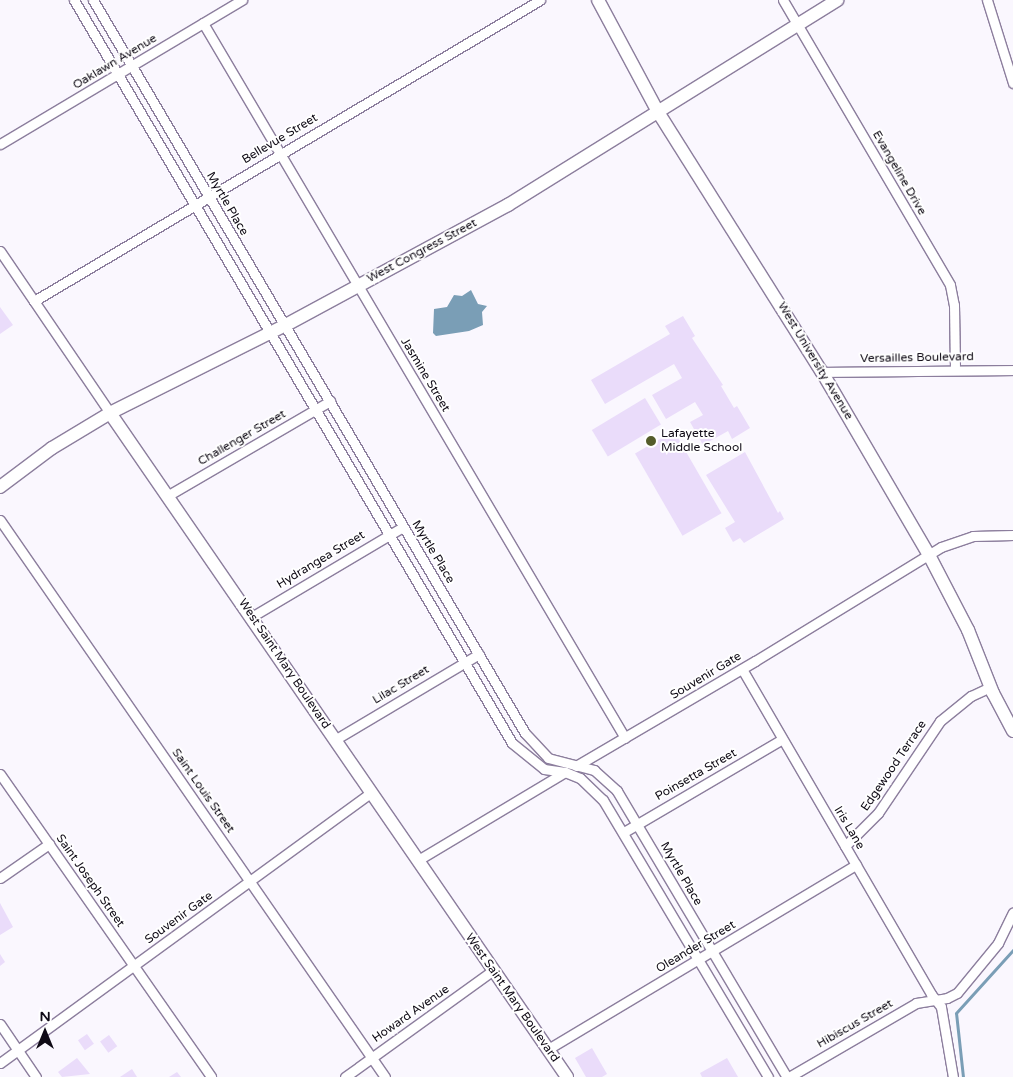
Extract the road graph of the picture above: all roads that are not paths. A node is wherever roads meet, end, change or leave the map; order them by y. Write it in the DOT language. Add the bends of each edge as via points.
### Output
graph roads {
  1 [pos="74,0"];
  2 [pos="93,0"];
  3 [pos="242,0"];
  4 [pos="540,0"];
  5 [pos="598,0"];
  6 [pos="783,0"];
  7 [pos="837,0"];
  8 [pos="986,0"];
  9 [pos="203,24"];
  10 [pos="798,25"];
  11 [pos="131,67"];
  12 [pos="118,74"];
  13 [pos="1013,83"];
  14 [pos="658,112"];
  15 [pos="0,144"];
  16 [pos="281,154"];
  17 [pos="209,197"];
  18 [pos="195,205"];
  19 [pos="0,251"];
  20 [pos="357,285"];
  21 [pos="34,301"];
  22 [pos="284,326"];
  23 [pos="271,332"];
  24 [pos="955,370"];
  25 [pos="1013,370"];
  26 [pos="822,372"];
  27 [pos="330,401"];
  28 [pos="315,410"];
  29 [pos="110,413"];
  30 [pos="0,487"];
  31 [pos="167,496"];
  32 [pos="0,520"];
  33 [pos="403,527"];
  34 [pos="390,534"];
  35 [pos="1013,535"];
  36 [pos="929,555"];
  37 [pos="253,616"];
  38 [pos="479,654"];
  39 [pos="466,662"];
  40 [pos="742,669"];
  41 [pos="990,687"];
  42 [pos="1013,731"];
  43 [pos="625,738"];
  44 [pos="336,739"];
  45 [pos="781,740"];
  46 [pos="580,764"];
  47 [pos="565,772"];
  48 [pos="0,774"];
  49 [pos="371,792"];
  50 [pos="638,824"];
  51 [pos="624,832"];
  52 [pos="49,844"];
  53 [pos="845,846"];
  54 [pos="418,860"];
  55 [pos="856,866"];
  56 [pos="0,878"];
  57 [pos="250,881"];
  58 [pos="1013,912"];
  59 [pos="713,952"];
  60 [pos="699,960"];
  61 [pos="134,965"];
  62 [pos="492,971"];
  63 [pos="935,999"];
  64 [pos="0,1024"];
  65 [pos="548,1049"];
  66 [pos="18,1050"];
  67 [pos="372,1057"];
  68 [pos="0,1063"];
  69 [pos="36,1077"];
  70 [pos="211,1077"];
  71 [pos="345,1077"];
  72 [pos="385,1077"];
  73 [pos="567,1077"];
  74 [pos="768,1077"];
  75 [pos="788,1077"];
  76 [pos="953,1077"];
  1 -- 12 [label="street"];
  2 -- 11 [label="street, Myrtle Place"];
  3 -- 9 [label="street, Oaklawn Avenue"];
  4 -- 16 [label="street, Bellevue Street"];
  5 -- 14 [label="main road, West University Avenue"];
  6 -- 10 [label="street, Evangeline Drive"];
  7 -- 10 [label="main road, West Congress Street"];
  8 -- 13 [label="street"];
  9 -- 11 [label="street, Oaklawn Avenue"];
  9 -- 16 [label="street, Jasmine Street"];
  10 -- 14 [label="main road, West Congress Street"];
  10 -- 24 [label="street, Evangeline Drive" via="950,285 954,305"];
  11 -- 12 [label="street, Oaklawn Avenue"];
  11 -- 17 [label="street, Myrtle Place"];
  12 -- 15 [label="street, Oaklawn Avenue"];
  12 -- 18 [label="street"];
  14 -- 20 [label="main road, West Congress Street" via="508,205"];
  14 -- 26 [label="main road, West University Avenue"];
  16 -- 17 [label="street, Bellevue Street"];
  16 -- 20 [label="street, Jasmine Street"];
  17 -- 18 [label="street, Bellevue Street"];
  17 -- 22 [label="street, Myrtle Place"];
  18 -- 21 [label="street, Bellevue Street"];
  18 -- 23 [label="street"];
  19 -- 21 [label="street, West Saint Mary Boulevard"];
  20 -- 22 [label="main road, West Congress Street"];
  20 -- 43 [label="street, Jasmine Street"];
  21 -- 29 [label="street, West Saint Mary Boulevard"];
  22 -- 23 [label="main road, West Congress Street"];
  22 -- 27 [label="street, Myrtle Place"];
  23 -- 28 [label="street"];
  23 -- 29 [label="main road, West Congress Street"];
  24 -- 25 [label="street, Versailles Boulevard"];
  24 -- 26 [label="street, Versailles Boulevard"];
  26 -- 36 [label="main road, West University Avenue"];
  27 -- 28 [label="street, Challenger Street"];
  27 -- 33 [label="street, Myrtle Place"];
  28 -- 31 [label="street, Challenger Street"];
  28 -- 34 [label="street"];
  29 -- 30 [label="main road, West Congress Street" via="52,448"];
  29 -- 31 [label="main road, West Saint Mary Boulevard"];
  31 -- 37 [label="main road, West Saint Mary Boulevard"];
  32 -- 57 [label="street, Saint Louis Street"];
  33 -- 34 [label="street, Hydrangea Street"];
  33 -- 38 [label="street, Myrtle Place"];
  34 -- 37 [label="street, Hydrangea Street"];
  34 -- 39 [label="street"];
  35 -- 36 [label="street, Souvenir Gate" via="972,536 940,547"];
  36 -- 40 [label="street, Souvenir Gate"];
  36 -- 41 [label="main road, West University Avenue" via="968,630"];
  37 -- 44 [label="main road, West Saint Mary Boulevard"];
  38 -- 39 [label="street, Lilac Street"];
  38 -- 46 [label="street, Myrtle Place" via="531,741 556,762"];
  39 -- 44 [label="street, Lilac Street"];
  39 -- 47 [label="street" via="518,751 544,769"];
  40 -- 43 [label="street, Souvenir Gate"];
  40 -- 45 [label="street, Iris Lane"];
  41 -- 42 [label="main road, West University Avenue"];
  41 -- 53 [label="street, Edgewood Terrace" via="971,696 940,721 878,813"];
  43 -- 46 [label="street, Souvenir Gate"];
  44 -- 49 [label="main road, West Saint Mary Boulevard"];
  45 -- 50 [label="street, Poinsetta Street"];
  45 -- 53 [label="street, Iris Lane"];
  46 -- 47 [label="street, Souvenir Gate"];
  46 -- 50 [label="street, Myrtle Place" via="609,782"];
  47 -- 51 [label="street" via="595,790"];
  47 -- 54 [label="street, Souvenir Gate"];
  48 -- 52 [label="street, Saint Joseph Street"];
  49 -- 54 [label="main road, West Saint Mary Boulevard"];
  49 -- 57 [label="street, Souvenir Gate"];
  50 -- 51 [label="street, Poinsetta Street"];
  50 -- 59 [label="street, Myrtle Place"];
  51 -- 60 [label="street"];
  52 -- 56 [label="street"];
  52 -- 61 [label="street, Saint Joseph Street"];
  53 -- 55 [label="street, Iris Lane"];
  54 -- 62 [label="main road, West Saint Mary Boulevard"];
  55 -- 59 [label="street, Oleander Street"];
  55 -- 63 [label="street, Iris Lane"];
  57 -- 61 [label="street, Souvenir Gate"];
  57 -- 67 [label="street, Saint Louis Street"];
  58 -- 63 [label="street, Hibiscus Street" via="998,943 976,973 952,996"];
  59 -- 60 [label="street, Oleander Street"];
  59 -- 75 [label="street, Myrtle Place"];
  60 -- 65 [label="street, Oleander Street"];
  60 -- 74 [label="street"];
  61 -- 66 [label="street, Souvenir Gate"];
  61 -- 70 [label="street, Saint Joseph Street"];
  62 -- 65 [label="main road, West Saint Mary Boulevard"];
  62 -- 67 [label="street, Howard Avenue"];
  63 -- 75 [label="street, Hibiscus Street" via="916,1003"];
  63 -- 76 [label="street, Iris Lane" via="943,1011"];
  64 -- 66 [label="street"];
  65 -- 73 [label="main road, West Saint Mary Boulevard"];
  66 -- 68 [label="street, Souvenir Gate"];
  66 -- 69 [label="street"];
  67 -- 71 [label="street, Howard Avenue"];
  67 -- 72 [label="street, Saint Louis Street"];
}
